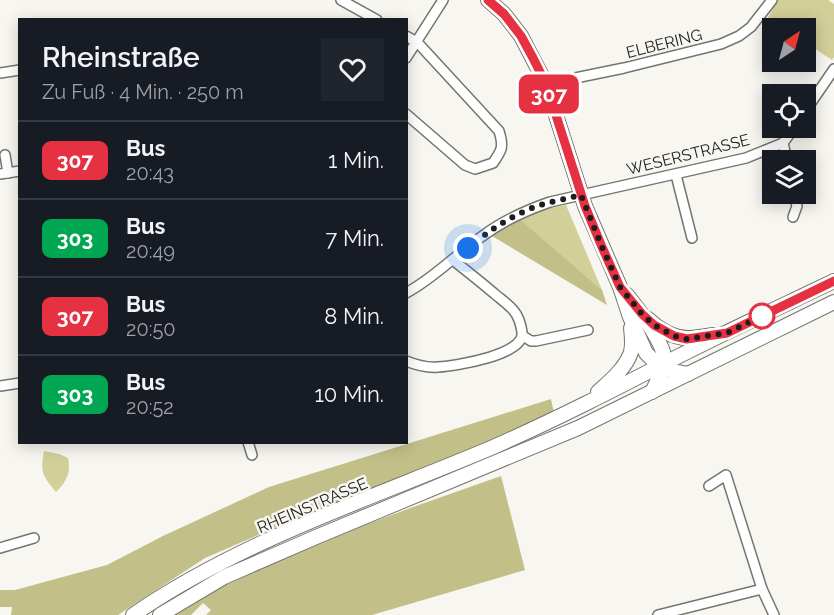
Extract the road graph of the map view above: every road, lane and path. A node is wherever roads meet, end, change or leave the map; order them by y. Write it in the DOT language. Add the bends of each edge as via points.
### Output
graph roads {
  1 [pos="341,0"];
  2 [pos="443,0"];
  3 [pos="488,0"];
  4 [pos="772,0"];
  5 [pos="373,18"];
  6 [pos="408,37"];
  7 [pos="417,42"];
  8 [pos="408,55"];
  9 [pos="834,69"];
  10 [pos="18,70"];
  11 [pos="0,73"];
  12 [pos="546,84"];
  13 [pos="816,96"];
  14 [pos="408,116"];
  15 [pos="787,138"];
  16 [pos="783,143"];
  17 [pos="785,150"];
  18 [pos="4,155"];
  19 [pos="4,173"];
  20 [pos="676,175"];
  21 [pos="581,195"];
  22 [pos="796,204"];
  23 [pos="793,217"];
  24 [pos="692,238"];
  25 [pos="453,260"];
  26 [pos="834,281"];
  27 [pos="408,292"];
  28 [pos="834,302"];
  29 [pos="636,316"];
  30 [pos="588,330"];
  31 [pos="727,333"];
  32 [pos="523,336"];
  33 [pos="408,362"];
  34 [pos="662,365"];
  35 [pos="688,374"];
  36 [pos="18,383"];
  37 [pos="0,386"];
  38 [pos="652,393"];
  39 [pos="586,404"];
  40 [pos="249,444"];
  41 [pos="252,455"];
  42 [pos="709,486"];
  43 [pos="34,538"];
  44 [pos="0,548"];
  45 [pos="762,589"];
  46 [pos="133,615"];
  47 [pos="160,615"];
  48 [pos="658,615"];
  49 [pos="774,615"];
  1 -- 5 [label="street"];
  2 -- 7 [label="street"];
  3 -- 12 [label="street" via="521,36"];
  4 -- 12 [label="street, ELBERING" via="752,27 721,44"];
  6 -- 7 [label="street"];
  7 -- 8 [label="street"];
  7 -- 14 [label="street" via="499,131 502,151 493,164 475,169 465,165"];
  9 -- 13 [label="street"];
  10 -- 11 [label="street"];
  12 -- 21 [label="street"];
  15 -- 16 [label="street"];
  16 -- 17 [label="street"];
  16 -- 20 [label="street, WESERSTRASSE" via="746,158"];
  18 -- 19 [label="street"];
  20 -- 21 [label="street, WESERSTRASSE"];
  20 -- 24 [label="street"];
  21 -- 25 [label="street, WESERSTRASSE" via="524,211"];
  21 -- 29 [label="street"];
  22 -- 23 [label="street"];
  25 -- 27 [label="street, WESERSTRASSE"];
  25 -- 32 [label="street" via="514,312"];
  26 -- 31 [label="street, RHEINSTRASSE"];
  28 -- 35 [label="street, RHEINSTRASSE"];
  29 -- 31 [label="street" via="687,339"];
  29 -- 34 [label="street" via="646,353"];
  29 -- 39 [label="street" via="627,360"];
  30 -- 32 [label="street" via="536,341"];
  31 -- 34 [label="street, RHEINSTRASSE"];
  32 -- 33 [label="street" via="518,343 490,358 437,368"];
  34 -- 35 [label="street"];
  34 -- 38 [label="street"];
  34 -- 39 [label="street, RHEINSTRASSE"];
  35 -- 38 [label="street, RHEINSTRASSE"];
  36 -- 37 [label="street"];
  38 -- 47 [label="street, RHEINSTRASSE" via="558,437 224,577"];
  39 -- 46 [label="street, RHEINSTRASSE" via="216,564"];
  40 -- 41 [label="street"];
  42 -- 45 [label="street" via="726,475"];
  43 -- 44 [label="street"];
  45 -- 48 [label="street"];
  45 -- 49 [label="street"];
}
